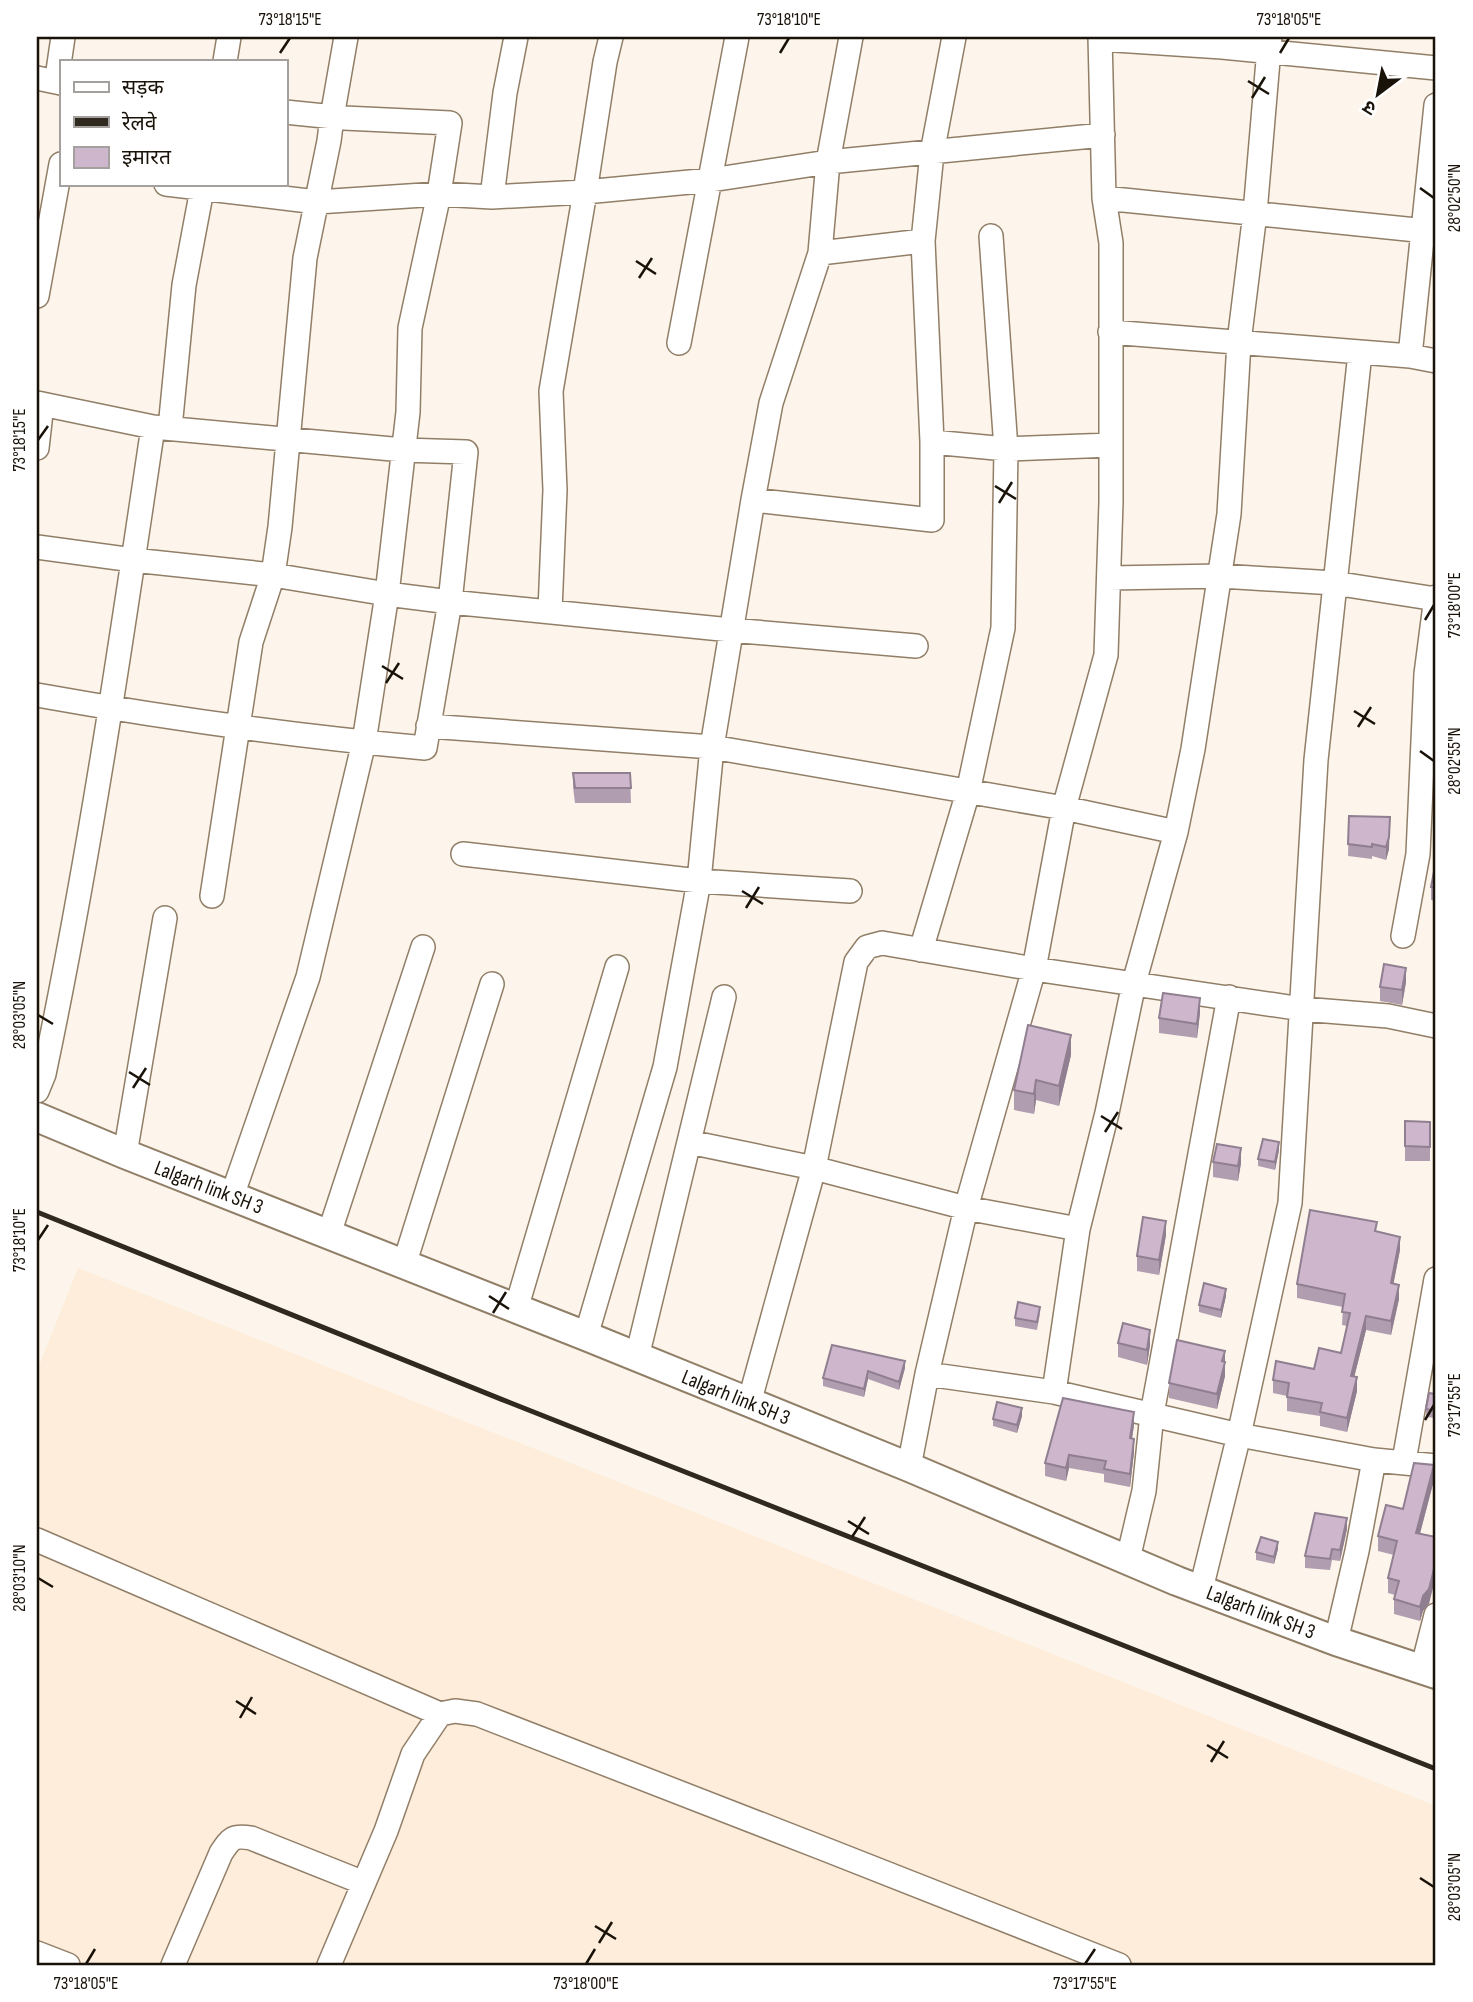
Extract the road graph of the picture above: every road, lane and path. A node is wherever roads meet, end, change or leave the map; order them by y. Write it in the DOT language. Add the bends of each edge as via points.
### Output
graph roads {
  1 [pos="63,37"];
  2 [pos="229,37"];
  3 [pos="346,37"];
  4 [pos="516,37"];
  5 [pos="611,37"];
  6 [pos="737,37"];
  7 [pos="851,37"];
  8 [pos="954,37"];
  9 [pos="1100,38"];
  10 [pos="1269,44"];
  11 [pos="225,60"];
  12 [pos="1436,68"];
  13 [pos="37,78"];
  14 [pos="60,79"];
  15 [pos="60,83"];
  16 [pos="1436,105"];
  17 [pos="287,112"];
  18 [pos="332,117"];
  19 [pos="1103,135"];
  20 [pos="932,153"];
  21 [pos="828,162"];
  22 [pos="60,173"];
  23 [pos="711,180"];
  24 [pos="202,186"];
  25 [pos="585,192"];
  26 [pos="439,194"];
  27 [pos="492,197"];
  28 [pos="1104,198"];
  29 [pos="317,202"];
  30 [pos="1255,213"];
  31 [pos="1429,232"];
  32 [pos="991,236"];
  33 [pos="923,241"];
  34 [pos="820,253"];
  35 [pos="37,296"];
  36 [pos="1111,331"];
  37 [pos="1239,342"];
  38 [pos="679,343"];
  39 [pos="1360,353"];
  40 [pos="1410,356"];
  41 [pos="1436,361"];
  42 [pos="39,404"];
  43 [pos="162,428"];
  44 [pos="288,439"];
  45 [pos="932,442"];
  46 [pos="1111,446"];
  47 [pos="37,448"];
  48 [pos="1006,449"];
  49 [pos="403,450"];
  50 [pos="753,500"];
  51 [pos="37,547"];
  52 [pos="133,560"];
  53 [pos="273,575"];
  54 [pos="1221,576"];
  55 [pos="1110,578"];
  56 [pos="1334,583"];
  57 [pos="387,594"];
  58 [pos="1436,598"];
  59 [pos="450,602"];
  60 [pos="550,611"];
  61 [pos="731,630"];
  62 [pos="916,646"];
  63 [pos="37,695"];
  64 [pos="110,708"];
  65 [pos="238,726"];
  66 [pos="428,726"];
  67 [pos="364,742"];
  68 [pos="712,747"];
  69 [pos="968,792"];
  70 [pos="1064,808"];
  71 [pos="1176,832"];
  72 [pos="463,854"];
  73 [pos="1427,855"];
  74 [pos="699,881"];
  75 [pos="850,891"];
  76 [pos="212,896"];
  77 [pos="165,918"];
  78 [pos="1403,936"];
  79 [pos="423,947"];
  80 [pos="921,950"];
  81 [pos="617,967"];
  82 [pos="1034,969"];
  83 [pos="492,984"];
  84 [pos="1134,984"];
  85 [pos="724,997"];
  86 [pos="1228,997"];
  87 [pos="1302,1009"];
  88 [pos="1436,1026"];
  89 [pos="37,1091"];
  90 [pos="37,1117"];
  91 [pos="689,1142"];
  92 [pos="125,1154"];
  93 [pos="814,1168"];
  94 [pos="232,1196"];
  95 [pos="966,1208"];
  96 [pos="1078,1229"];
  97 [pos="330,1234"];
  98 [pos="404,1265"];
  99 [pos="1436,1279"];
  100 [pos="516,1310"];
  101 [pos="586,1336"];
  102 [pos="637,1357"];
  103 [pos="927,1374"];
  104 [pos="1054,1392"];
  105 [pos="749,1403"];
  106 [pos="1152,1414"];
  107 [pos="1240,1435"];
  108 [pos="1374,1460"];
  109 [pos="1404,1461"];
  110 [pos="1436,1466"];
  111 [pos="909,1467"];
  112 [pos="37,1540"];
  113 [pos="1128,1559"];
  114 [pos="1201,1589"];
  115 [pos="1436,1615"];
  116 [pos="1336,1641"];
  117 [pos="1429,1672"];
  118 [pos="440,1714"];
  119 [pos="364,1883"];
  120 [pos="37,1953"];
  121 [pos="68,1965"];
  122 [pos="173,1965"];
  123 [pos="329,1965"];
  124 [pos="1119,1965"];
  1 -- 14 [label="street"];
  2 -- 11 [label="street"];
  3 -- 18 [label="street"];
  4 -- 27 [label="street"];
  5 -- 25 [label="street"];
  6 -- 23 [label="street"];
  7 -- 21 [label="street"];
  8 -- 20 [label="street"];
  9 -- 10 [label="street"];
  9 -- 19 [label="street"];
  10 -- 12 [label="street"];
  10 -- 30 [label="street"];
  13 -- 15 [label="street"];
  16 -- 31 [label="street"];
  17 -- 18 [label="street"];
  18 -- 26 [label="street" via="450,123"];
  18 -- 29 [label="street"];
  19 -- 20 [label="street"];
  19 -- 28 [label="street"];
  20 -- 21 [label="street"];
  20 -- 33 [label="street"];
  21 -- 23 [label="street"];
  21 -- 34 [label="street"];
  22 -- 35 [label="street"];
  23 -- 25 [label="street"];
  23 -- 38 [label="street"];
  24 -- 29 [label="street"];
  24 -- 43 [label="street"];
  25 -- 27 [label="street"];
  25 -- 60 [label="street" via="551,391 555,490"];
  26 -- 27 [label="street"];
  26 -- 29 [label="street"];
  26 -- 49 [label="street" via="410,328"];
  28 -- 30 [label="street"];
  28 -- 36 [label="street" via="1111,243"];
  29 -- 44 [label="street" via="305,258"];
  30 -- 31 [label="street"];
  30 -- 37 [label="street"];
  31 -- 40 [label="street"];
  32 -- 48 [label="street"];
  33 -- 34 [label="street"];
  33 -- 45 [label="street"];
  34 -- 50 [label="street" via="771,402"];
  36 -- 37 [label="street"];
  36 -- 46 [label="street"];
  37 -- 39 [label="street"];
  37 -- 54 [label="street"];
  39 -- 40 [label="street"];
  39 -- 56 [label="street"];
  40 -- 41 [label="street"];
  42 -- 43 [label="street"];
  42 -- 47 [label="street"];
  43 -- 44 [label="street"];
  43 -- 52 [label="street"];
  44 -- 49 [label="street"];
  44 -- 53 [label="street"];
  45 -- 48 [label="street"];
  45 -- 50 [label="street" via="932,520"];
  46 -- 48 [label="street"];
  46 -- 55 [label="street"];
  48 -- 69 [label="street" via="1003,628"];
  49 -- 57 [label="street"];
  49 -- 59 [label="street" via="466,452"];
  50 -- 61 [label="street"];
  51 -- 52 [label="street"];
  52 -- 53 [label="street"];
  52 -- 64 [label="street"];
  53 -- 57 [label="street"];
  53 -- 65 [label="street" via="251,642"];
  54 -- 55 [label="street"];
  54 -- 56 [label="street"];
  54 -- 71 [label="street"];
  55 -- 70 [label="street" via="1106,655"];
  56 -- 58 [label="street"];
  56 -- 87 [label="street" via="1316,760"];
  57 -- 59 [label="street"];
  57 -- 67 [label="street"];
  58 -- 73 [label="street" via="1426,674"];
  59 -- 60 [label="street"];
  59 -- 66 [label="street"];
  60 -- 61 [label="street"];
  61 -- 62 [label="street"];
  61 -- 68 [label="street"];
  63 -- 64 [label="street"];
  64 -- 65 [label="street"];
  64 -- 89 [label="street" via="69,952"];
  65 -- 67 [label="street"];
  65 -- 76 [label="street"];
  66 -- 67 [label="street" via="425,748"];
  66 -- 68 [label="street"];
  67 -- 94 [label="street" via="308,977"];
  68 -- 69 [label="street"];
  68 -- 74 [label="street"];
  69 -- 70 [label="street"];
  69 -- 80 [label="street"];
  70 -- 71 [label="street"];
  70 -- 82 [label="street"];
  71 -- 84 [label="street"];
  72 -- 74 [label="street"];
  73 -- 78 [label="street"];
  74 -- 75 [label="street"];
  74 -- 101 [label="street" via="665,1067"];
  77 -- 92 [label="street"];
  79 -- 97 [label="street"];
  80 -- 82 [label="street"];
  80 -- 93 [label="street" via="882,943 867,947 856,962"];
  81 -- 100 [label="street"];
  82 -- 84 [label="street"];
  82 -- 95 [label="street"];
  83 -- 98 [label="street"];
  84 -- 86 [label="street"];
  84 -- 96 [label="street"];
  85 -- 91 [label="street"];
  86 -- 87 [label="street"];
  86 -- 106 [label="street"];
  87 -- 88 [label="street" via="1388,1016"];
  87 -- 107 [label="street" via="1290,1203"];
  90 -- 92 [label="street, Lalgarh link SH 3"];
  91 -- 93 [label="street"];
  91 -- 102 [label="street"];
  92 -- 94 [label="street, Lalgarh link SH 3"];
  93 -- 95 [label="street"];
  93 -- 105 [label="street"];
  94 -- 97 [label="street, Lalgarh link SH 3"];
  95 -- 96 [label="street"];
  95 -- 103 [label="street"];
  96 -- 104 [label="street"];
  97 -- 98 [label="street, Lalgarh link SH 3"];
  98 -- 100 [label="street, Lalgarh link SH 3"];
  99 -- 109 [label="street"];
  100 -- 101 [label="street, Lalgarh link SH 3"];
  101 -- 102 [label="street, Lalgarh link SH 3"];
  102 -- 105 [label="street, Lalgarh link SH 3"];
  103 -- 104 [label="street"];
  103 -- 111 [label="street"];
  104 -- 106 [label="street"];
  105 -- 111 [label="street, Lalgarh link SH 3"];
  106 -- 107 [label="street"];
  106 -- 113 [label="street" via="1144,1491"];
  107 -- 108 [label="street"];
  107 -- 114 [label="street"];
  108 -- 109 [label="street"];
  108 -- 116 [label="street"];
  109 -- 110 [label="street"];
  111 -- 113 [label="street, Lalgarh link SH 3"];
  112 -- 118 [label="street"];
  113 -- 114 [label="street, Lalgarh link SH 3"];
  114 -- 116 [label="street, Lalgarh link SH 3"];
  115 -- 117 [label="street"];
  116 -- 117 [label="street, Lalgarh link SH 3"];
  118 -- 119 [label="street" via="414,1754"];
  118 -- 124 [label="street" via="477,1714"];
  119 -- 122 [label="street" via="239,1836 221,1853"];
  119 -- 123 [label="street"];
  120 -- 121 [label="street"];
}
